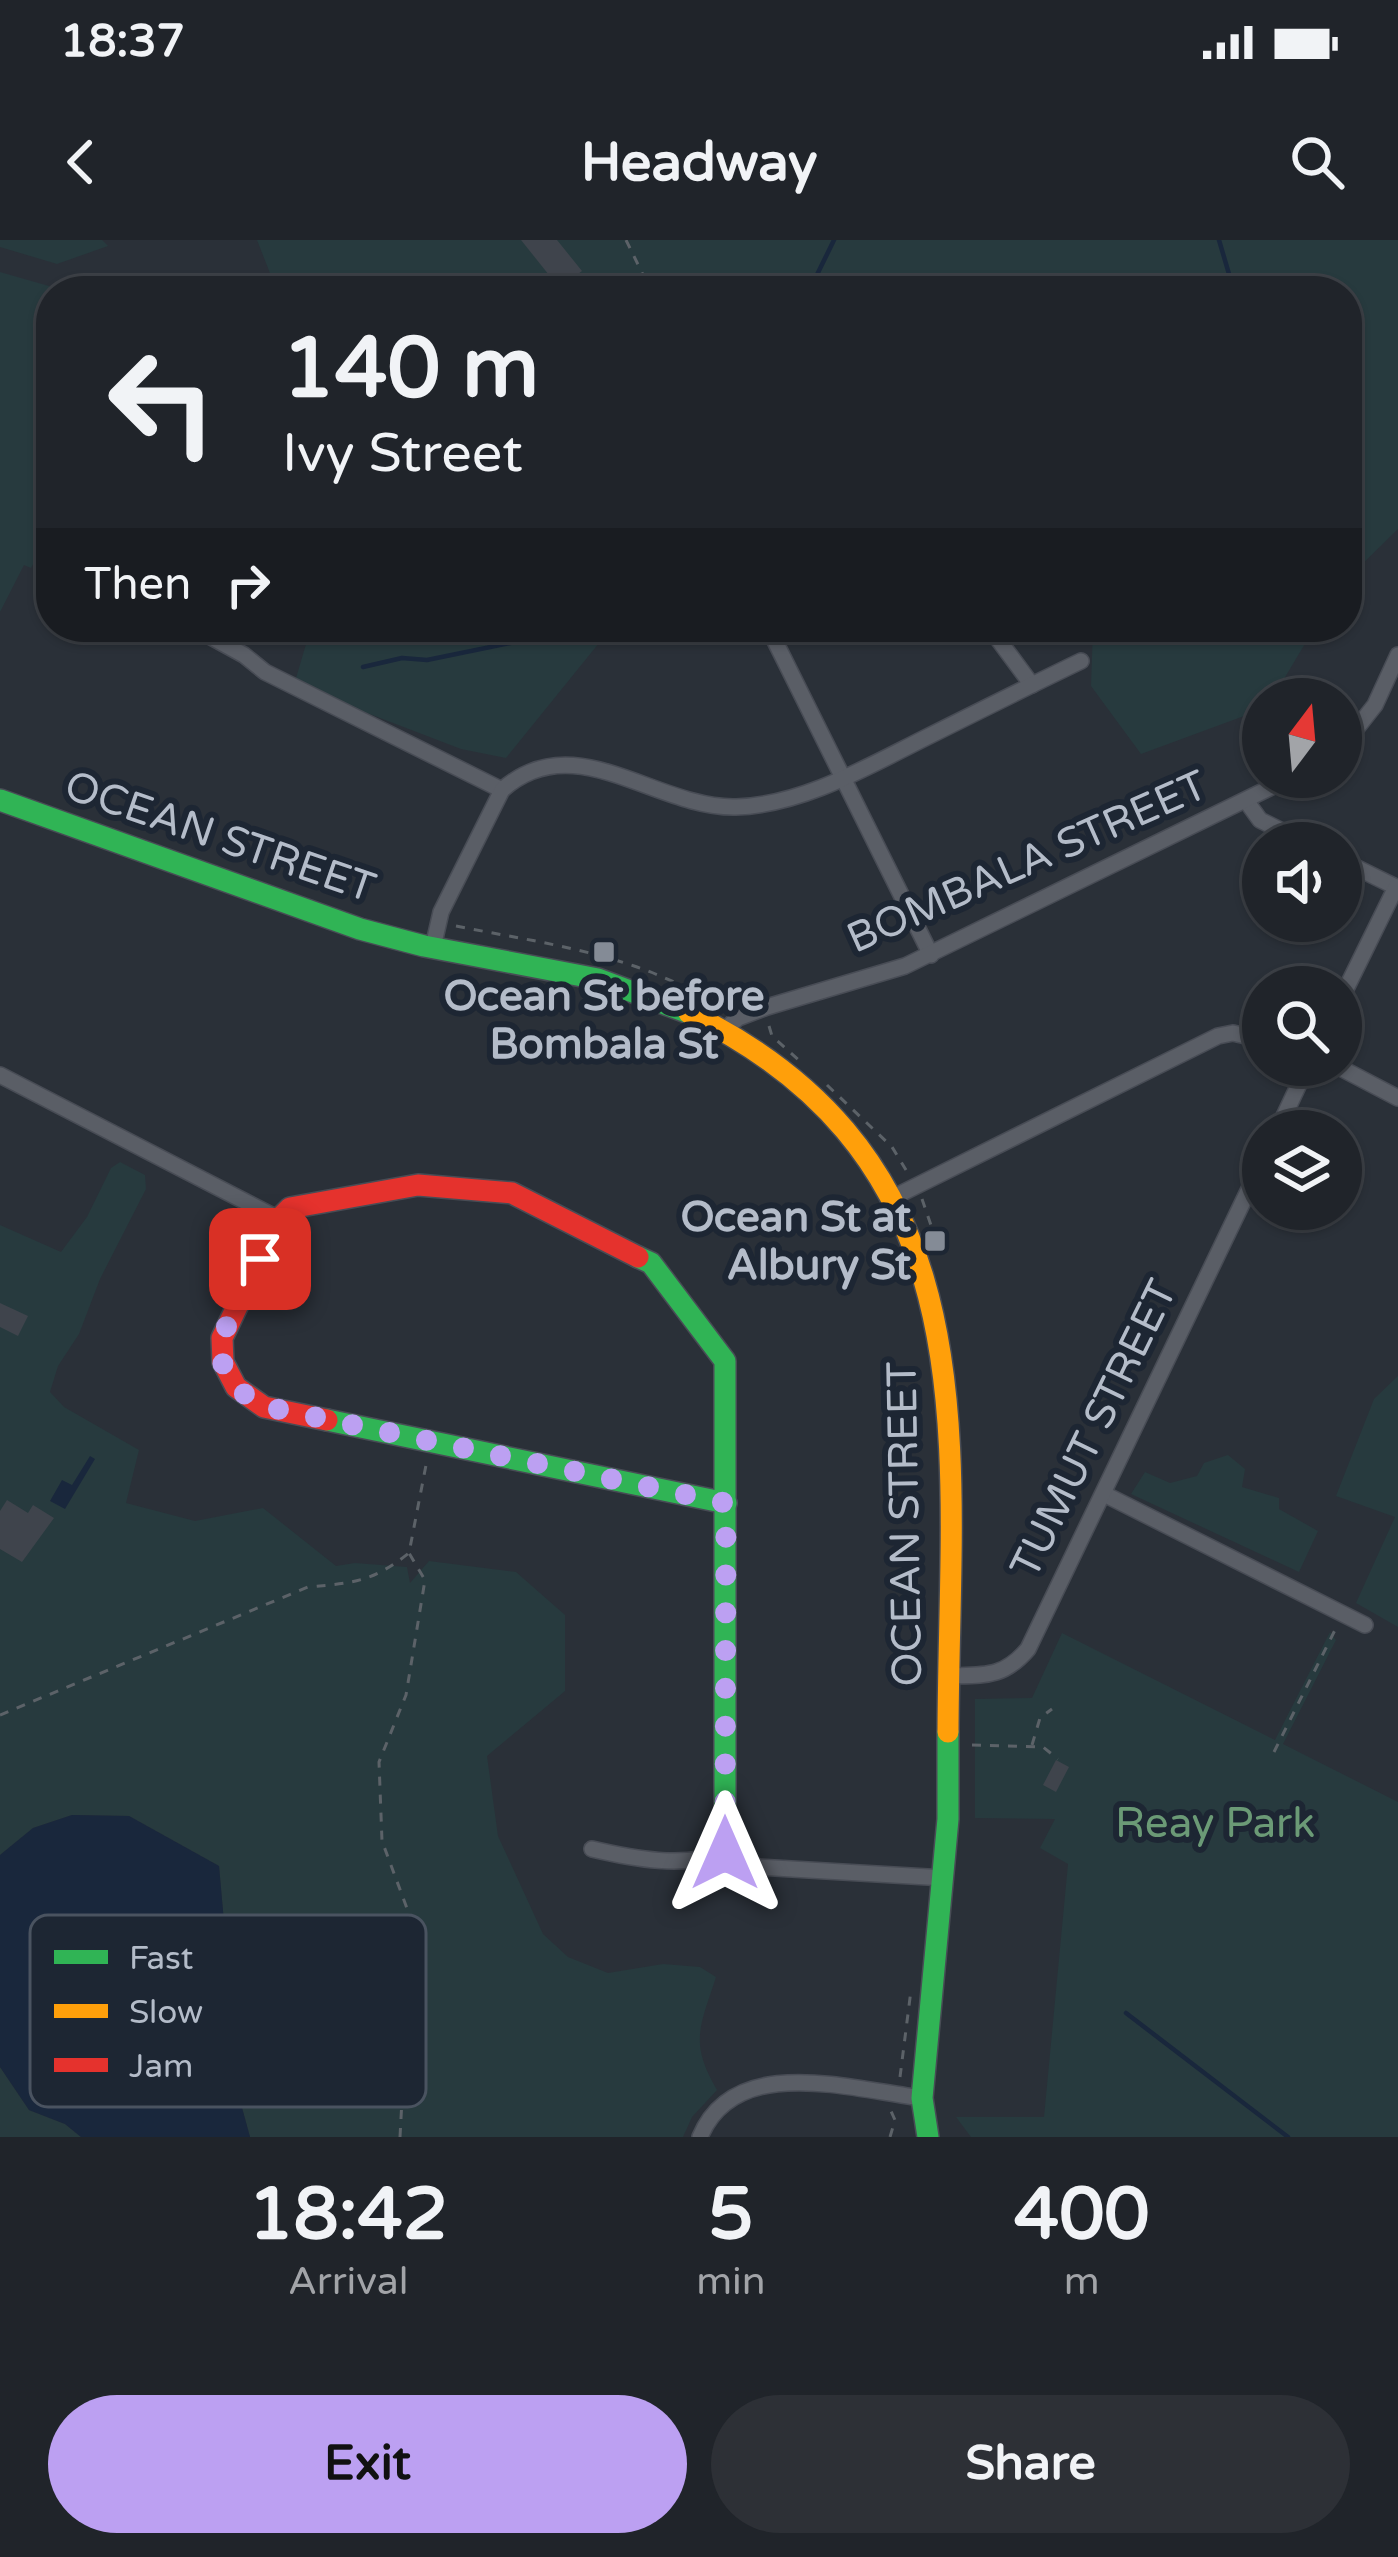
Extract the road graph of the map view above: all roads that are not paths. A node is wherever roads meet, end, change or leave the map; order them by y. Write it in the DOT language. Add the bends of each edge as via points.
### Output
graph roads {
  1 [pos="220,642"];
  2 [pos="776,642"];
  3 [pos="1000,642"];
  4 [pos="1398,655"];
  5 [pos="1081,661"];
  6 [pos="1032,685"];
  7 [pos="1362,721"];
  8 [pos="844,779"];
  9 [pos="502,790"];
  10 [pos="1254,798"];
  11 [pos="0,800"];
  12 [pos="1247,802"];
  13 [pos="1264,822"];
  14 [pos="1362,870"];
  15 [pos="1397,888"];
  16 [pos="433,947"];
  17 [pos="931,955"];
  18 [pos="1357,966"];
  19 [pos="723,1030"];
  20 [pos="1242,1035"];
  21 [pos="0,1076"];
  22 [pos="1362,1079"];
  23 [pos="1398,1098"];
  24 [pos="892,1198"];
  25 [pos="1242,1204"];
  26 [pos="279,1219"];
  27 [pos="1104,1494"];
  28 [pos="726,1503"];
  29 [pos="1364,1624"];
  30 [pos="949,1676"];
  31 [pos="592,1849"];
  32 [pos="725,1853"];
  33 [pos="945,1878"];
  34 [pos="922,2098"];
  35 [pos="700,2137"];
  36 [pos="928,2137"];
  1 -- 9 [label="street"];
  2 -- 8 [label="street"];
  3 -- 6 [label="street"];
  4 -- 7 [label="street"];
  5 -- 6 [label="street"];
  6 -- 8 [label="street"];
  8 -- 9 [label="street" via="730,807 586,765 537,767"];
  8 -- 17 [label="street"];
  9 -- 16 [label="street" via="441,912"];
  10 -- 12 [label="street, BOMBALA STREET"];
  11 -- 16 [label="street, OCEAN STREET"];
  12 -- 13 [label="street"];
  12 -- 17 [label="street, BOMBALA STREET"];
  14 -- 15 [label="street"];
  15 -- 18 [label="street"];
  16 -- 19 [label="street, OCEAN STREET" via="625,986"];
  17 -- 19 [label="street, BOMBALA STREET" via="766,1007"];
  19 -- 24 [label="street, OCEAN STREET" via="820,1107"];
  20 -- 24 [label="street" via="1218,1036"];
  21 -- 26 [label="street"];
  22 -- 23 [label="street"];
  24 -- 30 [label="street, OCEAN STREET" via="919,1262 949,1398"];
  25 -- 27 [label="street, TUMUT STREET"];
  26 -- 28 [label="street" via="290,1208 418,1185 512,1193 651,1263 725,1361"];
  26 -- 28 [label="street" via="222,1338 220,1358 238,1393 263,1406"];
  27 -- 29 [label="street"];
  27 -- 30 [label="street, TUMUT STREET" via="1028,1649 992,1674"];
  28 -- 32 [label="street"];
  30 -- 33 [label="street, OCEAN STREET"];
  31 -- 32 [label="street" via="702,1862"];
  32 -- 33 [label="street" via="759,1867"];
  33 -- 34 [label="street, OCEAN STREET"];
  34 -- 35 [label="street" via="763,2085 719,2108"];
  34 -- 36 [label="street, OCEAN STREET"];
}
